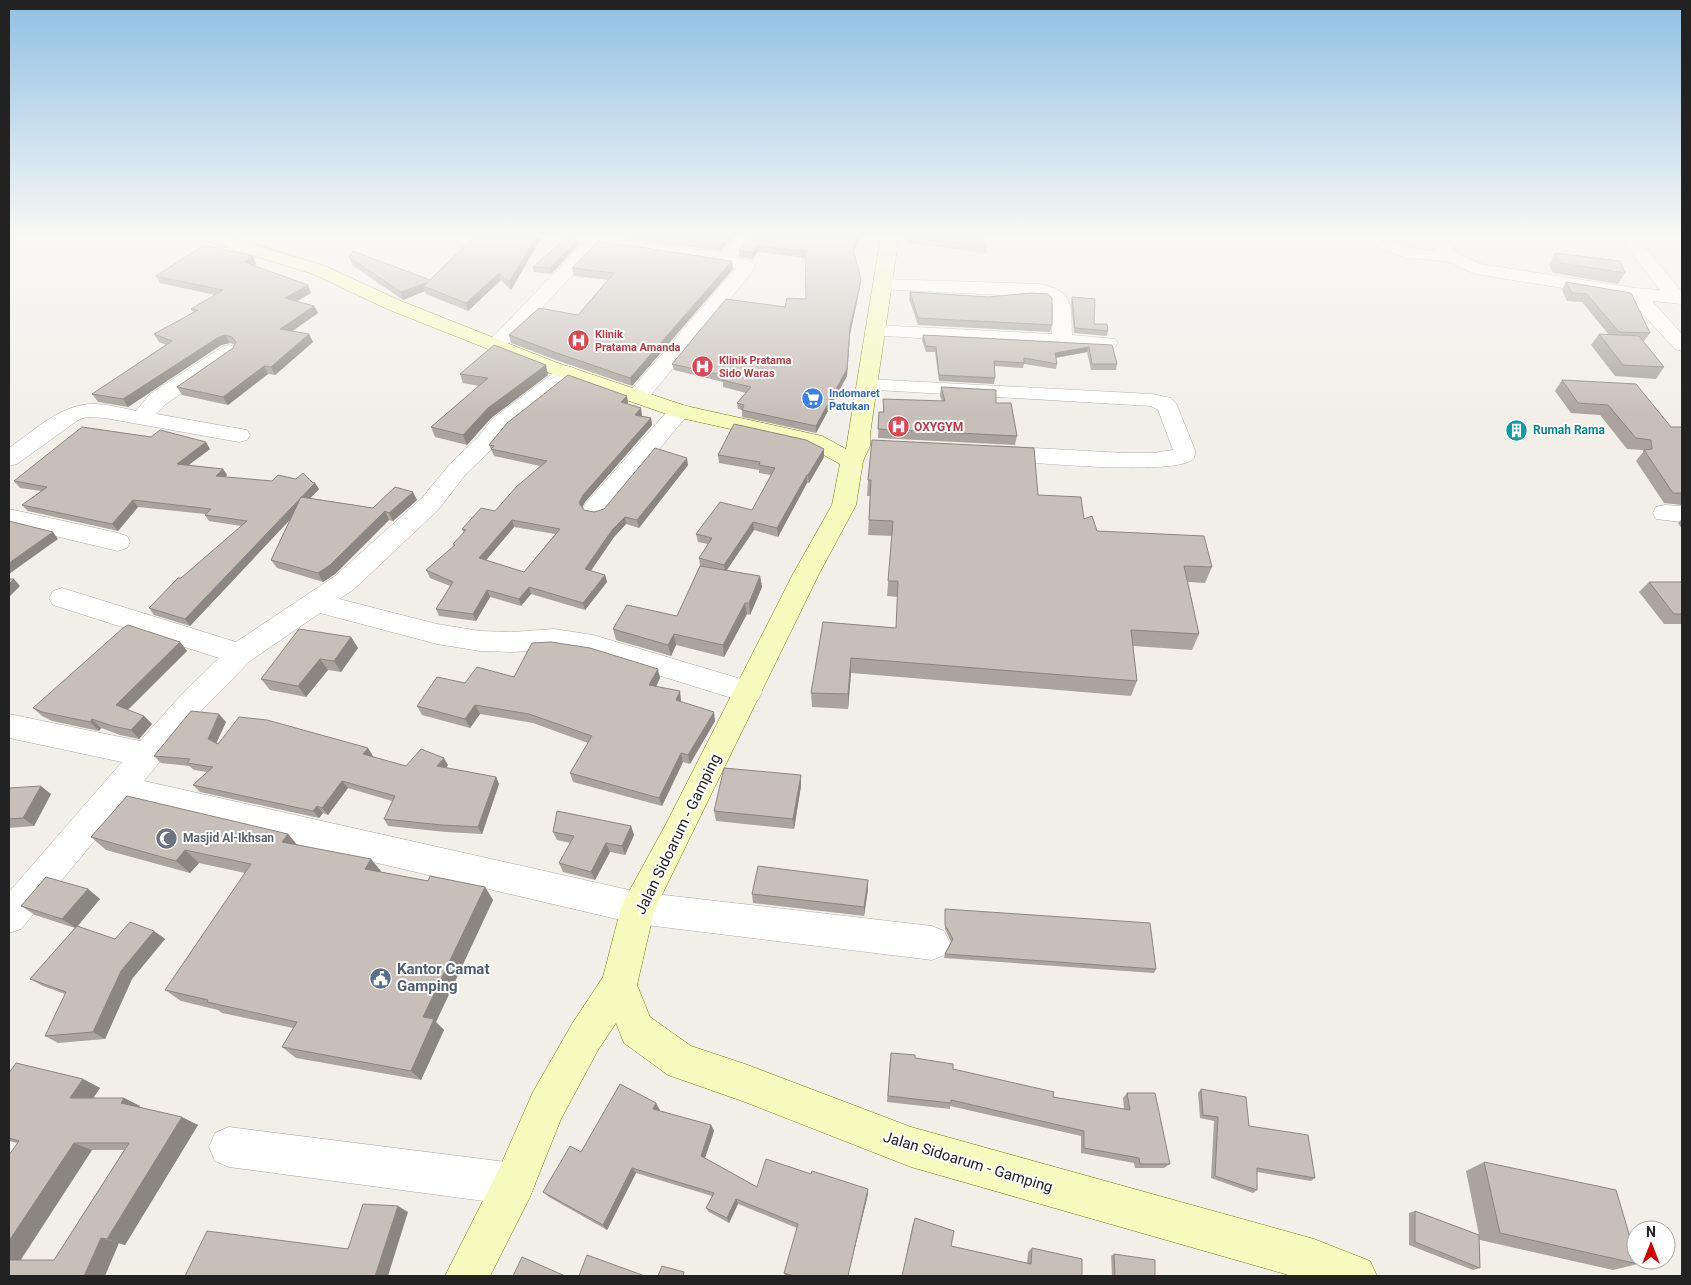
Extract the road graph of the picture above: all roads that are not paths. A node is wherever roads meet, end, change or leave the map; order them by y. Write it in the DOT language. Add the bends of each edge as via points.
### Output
graph roads {
  1 [pos="373,295"];
  2 [pos="538,295"];
  3 [pos="723,295"];
  4 [pos="881,295"];
  5 [pos="1055,295"];
  6 [pos="1636,295"];
  7 [pos="1645,295"];
  8 [pos="1678,298"];
  9 [pos="875,332"];
  10 [pos="1062,340"];
  11 [pos="1108,343"];
  12 [pos="495,346"];
  13 [pos="1682,346"];
  14 [pos="229,350"];
  15 [pos="567,372"];
  16 [pos="866,385"];
  17 [pos="638,396"];
  18 [pos="680,411"];
  19 [pos="141,418"];
  20 [pos="239,435"];
  21 [pos="862,447"];
  22 [pos="976,452"];
  23 [pos="9,459"];
  24 [pos="595,509"];
  25 [pos="9,517"];
  26 [pos="118,542"];
  27 [pos="62,598"];
  28 [pos="318,601"];
  29 [pos="240,654"];
  30 [pos="748,692"];
  31 [pos="9,726"];
  32 [pos="146,755"];
  33 [pos="119,789"];
  34 [pos="638,908"];
  35 [pos="10,914"];
  36 [pos="932,943"];
  37 [pos="620,985"];
  38 [pos="229,1147"];
  39 [pos="514,1184"];
  40 [pos="468,1276"];
  41 [pos="1355,1276"];
  1 -- 12 [label="main road"];
  2 -- 12 [label="street"];
  3 -- 17 [label="street"];
  4 -- 9 [label="main road, Jalan Sidoarum - Gamping"];
  5 -- 10 [label="street" via="1062,304"];
  6 -- 13 [label="street"];
  7 -- 8 [label="street"];
  9 -- 10 [label="street"];
  9 -- 16 [label="main road, Jalan Sidoarum - Gamping"];
  10 -- 11 [label="street"];
  12 -- 15 [label="main road"];
  14 -- 19 [label="street" via="158,399"];
  15 -- 17 [label="main road"];
  15 -- 28 [label="street" via="500,424 430,504 344,583"];
  16 -- 21 [label="main road, Jalan Sidoarum - Gamping"];
  16 -- 22 [label="street" via="1152,400 1168,408 1184,455 1153,461"];
  17 -- 18 [label="main road"];
  18 -- 21 [label="main road" via="814,442"];
  18 -- 24 [label="street"];
  19 -- 20 [label="street"];
  19 -- 23 [label="street" via="81,410"];
  21 -- 30 [label="main road, Jalan Sidoarum - Gamping" via="844,505"];
  25 -- 26 [label="street"];
  27 -- 29 [label="street"];
  28 -- 29 [label="street"];
  28 -- 30 [label="street" via="394,623 480,641 554,640 593,645"];
  29 -- 32 [label="street"];
  30 -- 34 [label="main road, Jalan Sidoarum - Gamping"];
  31 -- 32 [label="street"];
  32 -- 33 [label="street"];
  33 -- 34 [label="street"];
  33 -- 35 [label="street"];
  34 -- 36 [label="street"];
  34 -- 37 [label="main road, Jalan Sidoarum - Gamping"];
  37 -- 39 [label="main road" via="585,1037 547,1106"];
  37 -- 41 [label="main road, Jalan Sidoarum - Gamping" via="637,1030 681,1062 911,1147"];
  38 -- 39 [label="street"];
  39 -- 40 [label="main road"];
}
